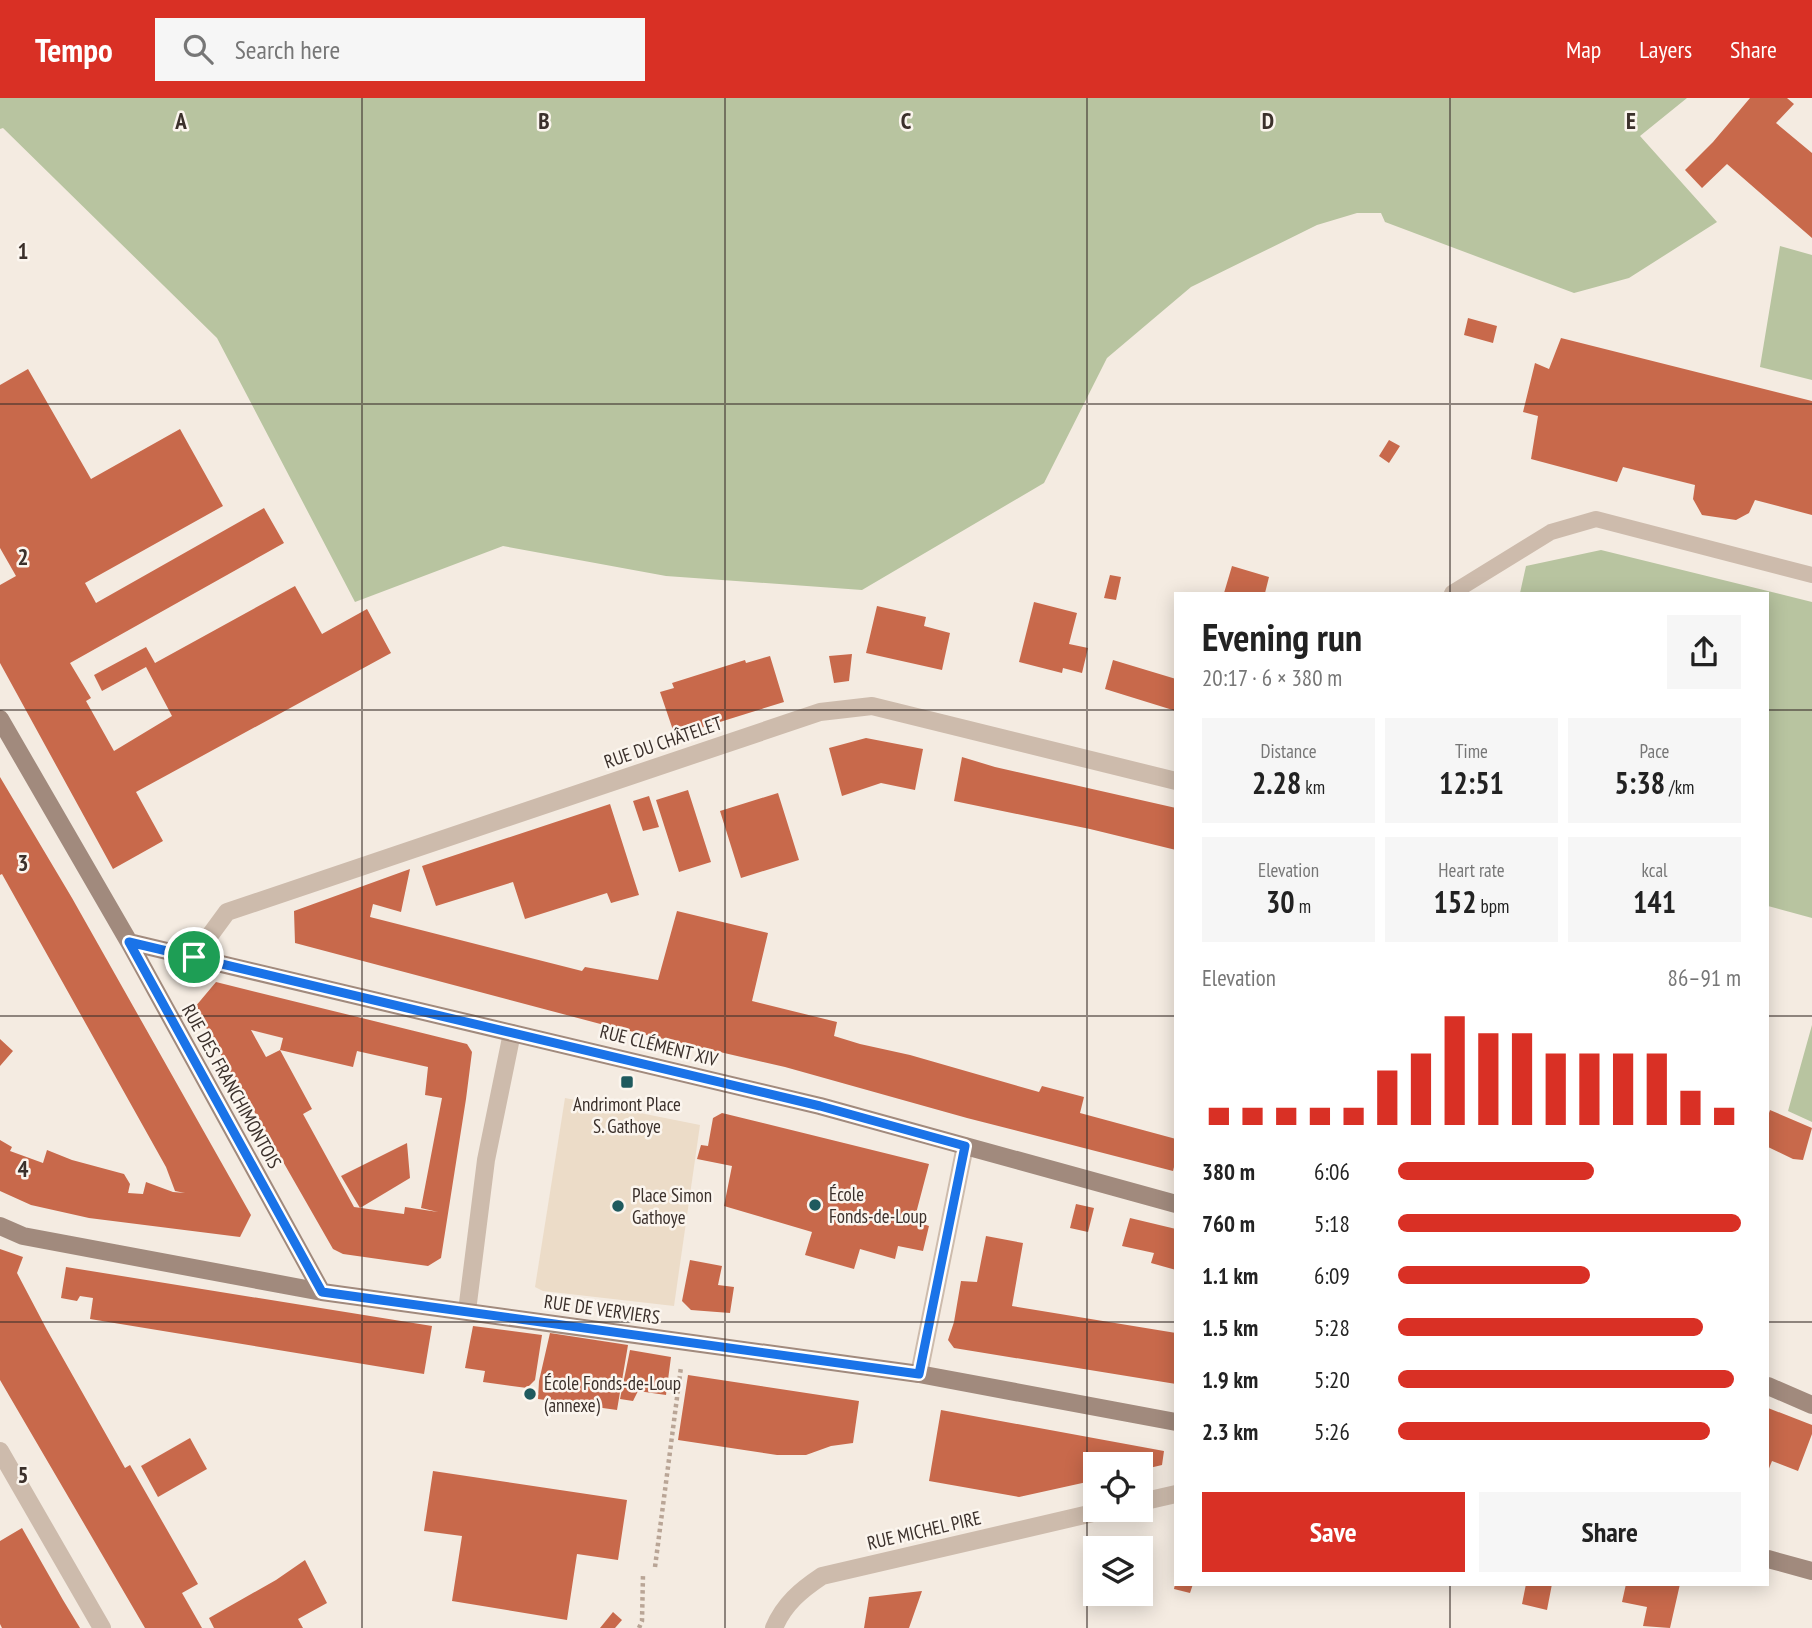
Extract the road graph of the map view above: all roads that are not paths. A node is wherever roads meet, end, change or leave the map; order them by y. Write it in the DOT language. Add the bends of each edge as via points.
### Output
graph roads {
  1 [pos="1812,575"];
  2 [pos="1454,592"];
  3 [pos="0,719"];
  4 [pos="1174,780"];
  5 [pos="129,942"];
  6 [pos="194,957"];
  7 [pos="512,1033"];
  8 [pos="965,1146"];
  9 [pos="1174,1203"];
  10 [pos="0,1226"];
  11 [pos="322,1292"];
  12 [pos="467,1311"];
  13 [pos="919,1374"];
  14 [pos="1769,1386"];
  15 [pos="1812,1405"];
  16 [pos="1174,1422"];
  17 [pos="0,1451"];
  18 [pos="1174,1494"];
  19 [pos="1153,1499"];
  20 [pos="1083,1515"];
  21 [pos="1769,1559"];
  22 [pos="1812,1571"];
  23 [pos="102,1628"];
  24 [pos="774,1628"];
  1 -- 2 [label="lane" via="1596,519 1551,532"];
  3 -- 5 [label="street, RUE DES FRANCHIMONTOIS"];
  4 -- 6 [label="street, RUE DU CHÂTELET" via="872,706 820,712 227,912"];
  5 -- 6 [label="street, RUE CLÉMENT XIV"];
  5 -- 11 [label="street, RUE DES FRANCHIMONTOIS"];
  6 -- 7 [label="street, RUE CLÉMENT XIV"];
  7 -- 8 [label="street, RUE CLÉMENT XIV" via="820,1106"];
  7 -- 12 [label="street" via="486,1160"];
  8 -- 9 [label="street, RUE CLÉMENT XIV"];
  8 -- 13 [label="street"];
  10 -- 11 [label="street, RUE DE VERVIERS" via="23,1236"];
  11 -- 12 [label="street, RUE DE VERVIERS"];
  12 -- 13 [label="street, RUE DE VERVIERS"];
  13 -- 16 [label="street, RUE DE VERVIERS"];
  14 -- 15 [label="street"];
  17 -- 23 [label="street"];
  18 -- 19 [label="street"];
  20 -- 24 [label="street, RUE MICHEL PIRE" via="822,1576 799,1591 780,1612"];
  21 -- 22 [label="street"];
}
